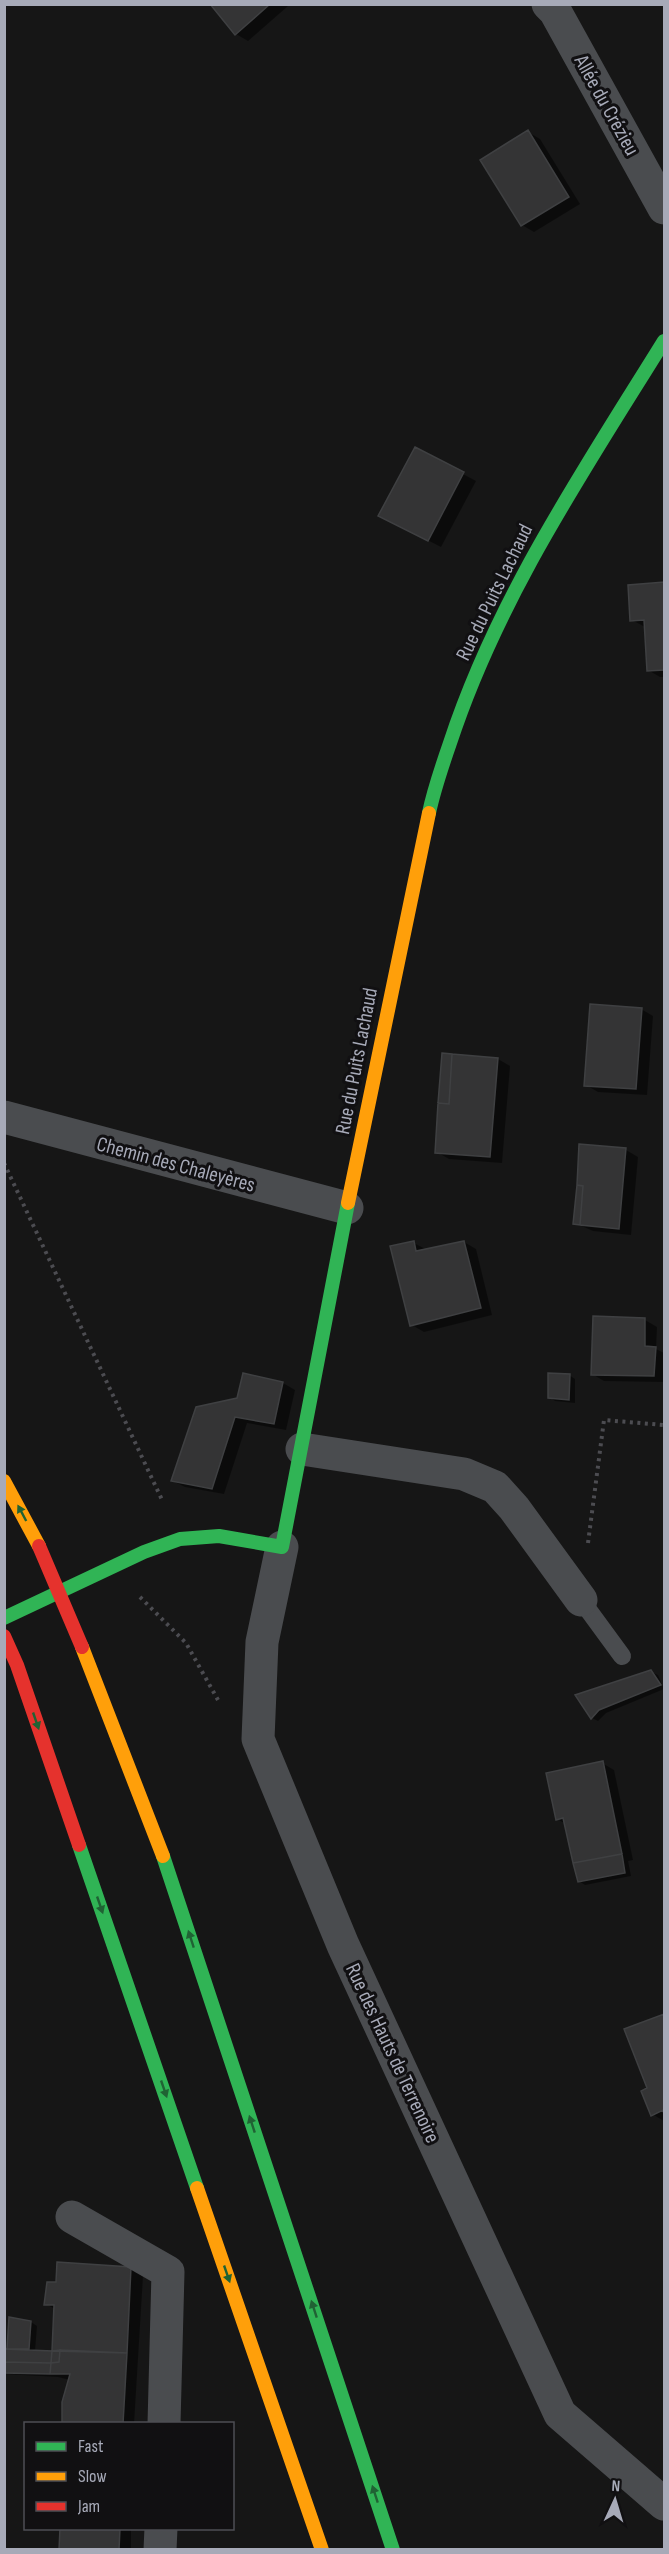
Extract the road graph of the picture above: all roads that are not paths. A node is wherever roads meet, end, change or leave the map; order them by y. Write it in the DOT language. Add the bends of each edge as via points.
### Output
graph roads {
  1 [pos="548,4"];
  2 [pos="664,208"];
  3 [pos="664,341"];
  4 [pos="4,1117"];
  5 [pos="347,1208"];
  6 [pos="302,1449"];
  7 [pos="4,1481"];
  8 [pos="282,1547"];
  9 [pos="581,1600"];
  10 [pos="4,1618"];
  11 [pos="4,1636"];
  12 [pos="622,1656"];
  13 [pos="72,2217"];
  14 [pos="164,2422"];
  15 [pos="664,2504"];
  16 [pos="161,2530"];
  17 [pos="160,2550"];
  18 [pos="322,2550"];
  19 [pos="393,2550"];
  1 -- 2 [label="street, Allée du Crézieu"];
  3 -- 5 [label="main road, Rue du Puits Lachaud" via="537,546 462,708 432,796"];
  4 -- 5 [label="street, Chemin des Chaleyères"];
  5 -- 6 [label="main road, Rue du Puits Lachaud"];
  6 -- 8 [label="main road, Rue du Puits Lachaud"];
  6 -- 9 [label="street" via="464,1474 495,1487"];
  19 -- 7 [label="main road, one-way, bridge" via="168,1869 82,1647 39,1546"];
  8 -- 10 [label="main road" via="219,1536 180,1539"];
  8 -- 15 [label="street, Rue des Hauts de Terrenoire" via="262,1642 258,1739 343,1945 560,2414"];
  9 -- 12 [label="lane"];
  11 -- 18 [label="main road, one-way"];
  13 -- 14 [label="street" via="168,2272"];
  16 -- 17 [label="street"];
}
